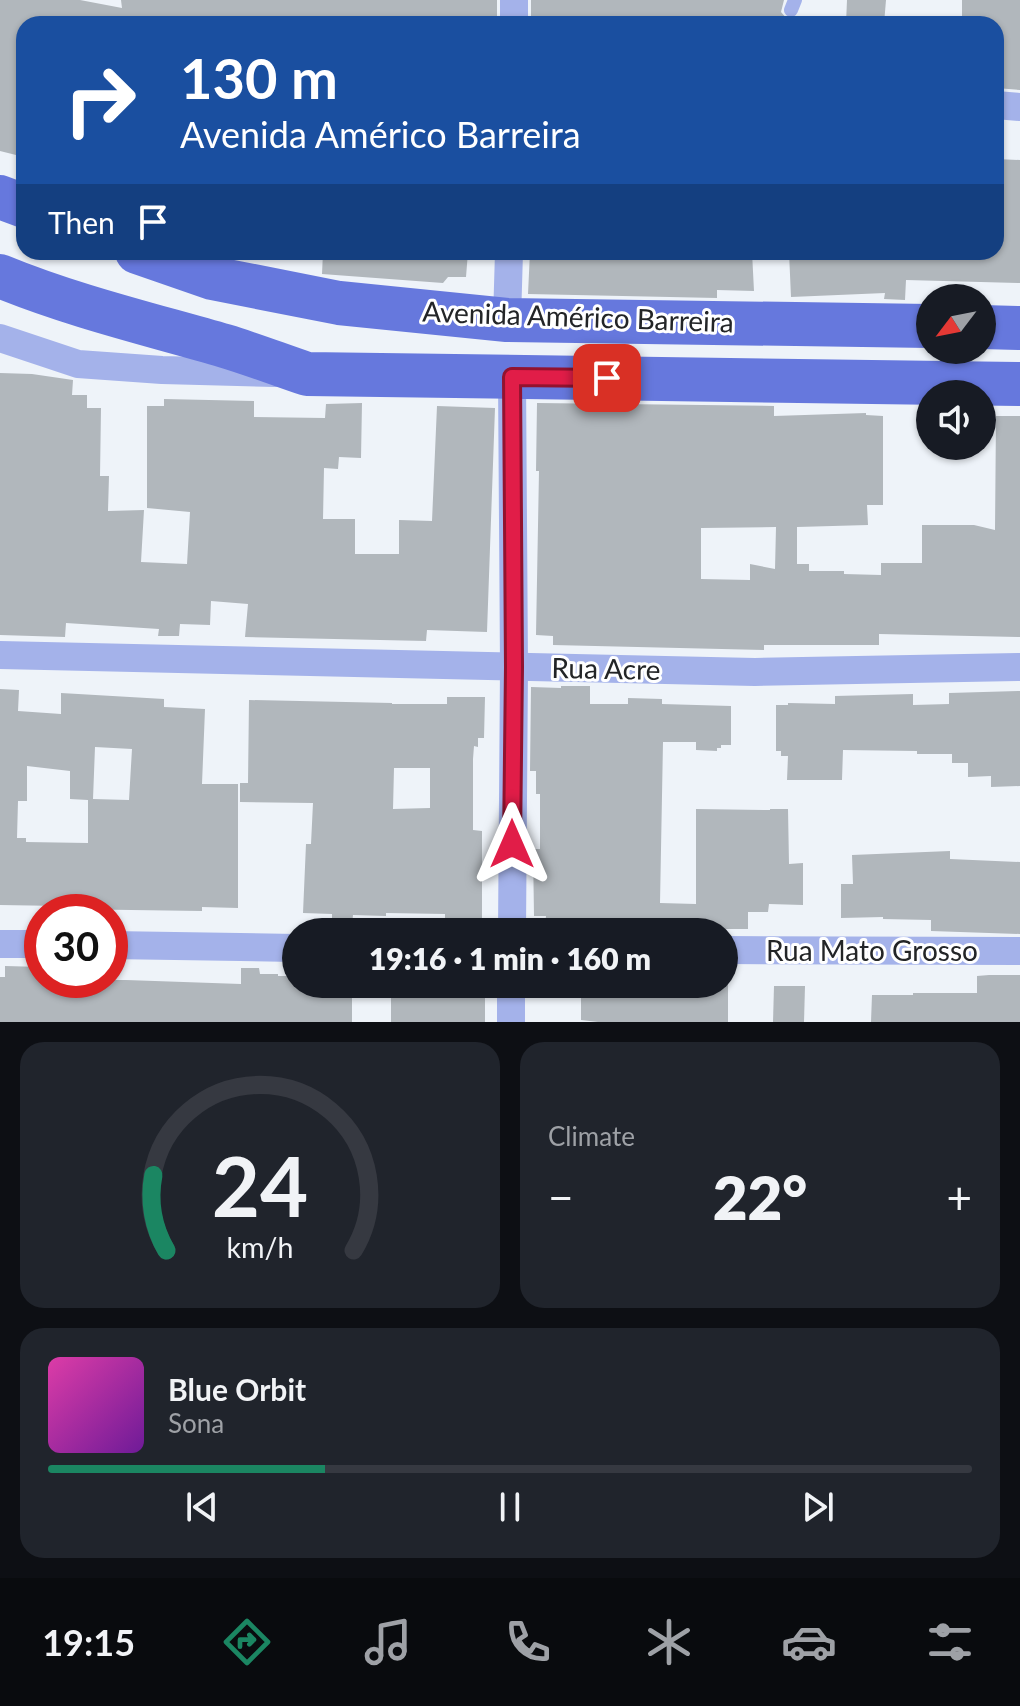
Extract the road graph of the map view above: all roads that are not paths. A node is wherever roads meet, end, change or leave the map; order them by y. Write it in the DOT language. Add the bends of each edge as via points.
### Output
graph roads {
  1 [pos="160,260"];
  2 [pos="509,260"];
  3 [pos="0,276"];
  4 [pos="507,320"];
  5 [pos="916,326"];
  6 [pos="996,327"];
  7 [pos="1020,328"];
  8 [pos="0,338"];
  9 [pos="307,374"];
  10 [pos="512,377"];
  11 [pos="1020,384"];
  12 [pos="0,655"];
  13 [pos="514,667"];
  14 [pos="1020,667"];
  15 [pos="512,918"];
  16 [pos="0,944"];
  17 [pos="24,944"];
  18 [pos="128,945"];
  19 [pos="282,948"];
  20 [pos="738,950"];
  21 [pos="1020,951"];
  22 [pos="511,998"];
  23 [pos="511,1022"];
  1 -- 4 [label="main road, Avenida Américo Barreira" via="212,278 327,301"];
  2 -- 4 [label="street"];
  3 -- 9 [label="main road, Avenida Américo Barreira"];
  4 -- 5 [label="main road, Avenida Américo Barreira"];
  6 -- 7 [label="main road"];
  8 -- 9 [label="street, Avenida Américo Barreira" via="78,364"];
  9 -- 10 [label="main road, Avenida Américo Barreira"];
  10 -- 11 [label="main road, Avenida Américo Barreira"];
  10 -- 13 [label="street"];
  12 -- 13 [label="street, Rua Acre"];
  13 -- 14 [label="street, Rua Acre" via="755,672"];
  13 -- 15 [label="street"];
  16 -- 17 [label="street"];
  18 -- 19 [label="street"];
  20 -- 21 [label="street, Rua Mato Grosso"];
  22 -- 23 [label="street"];
}
